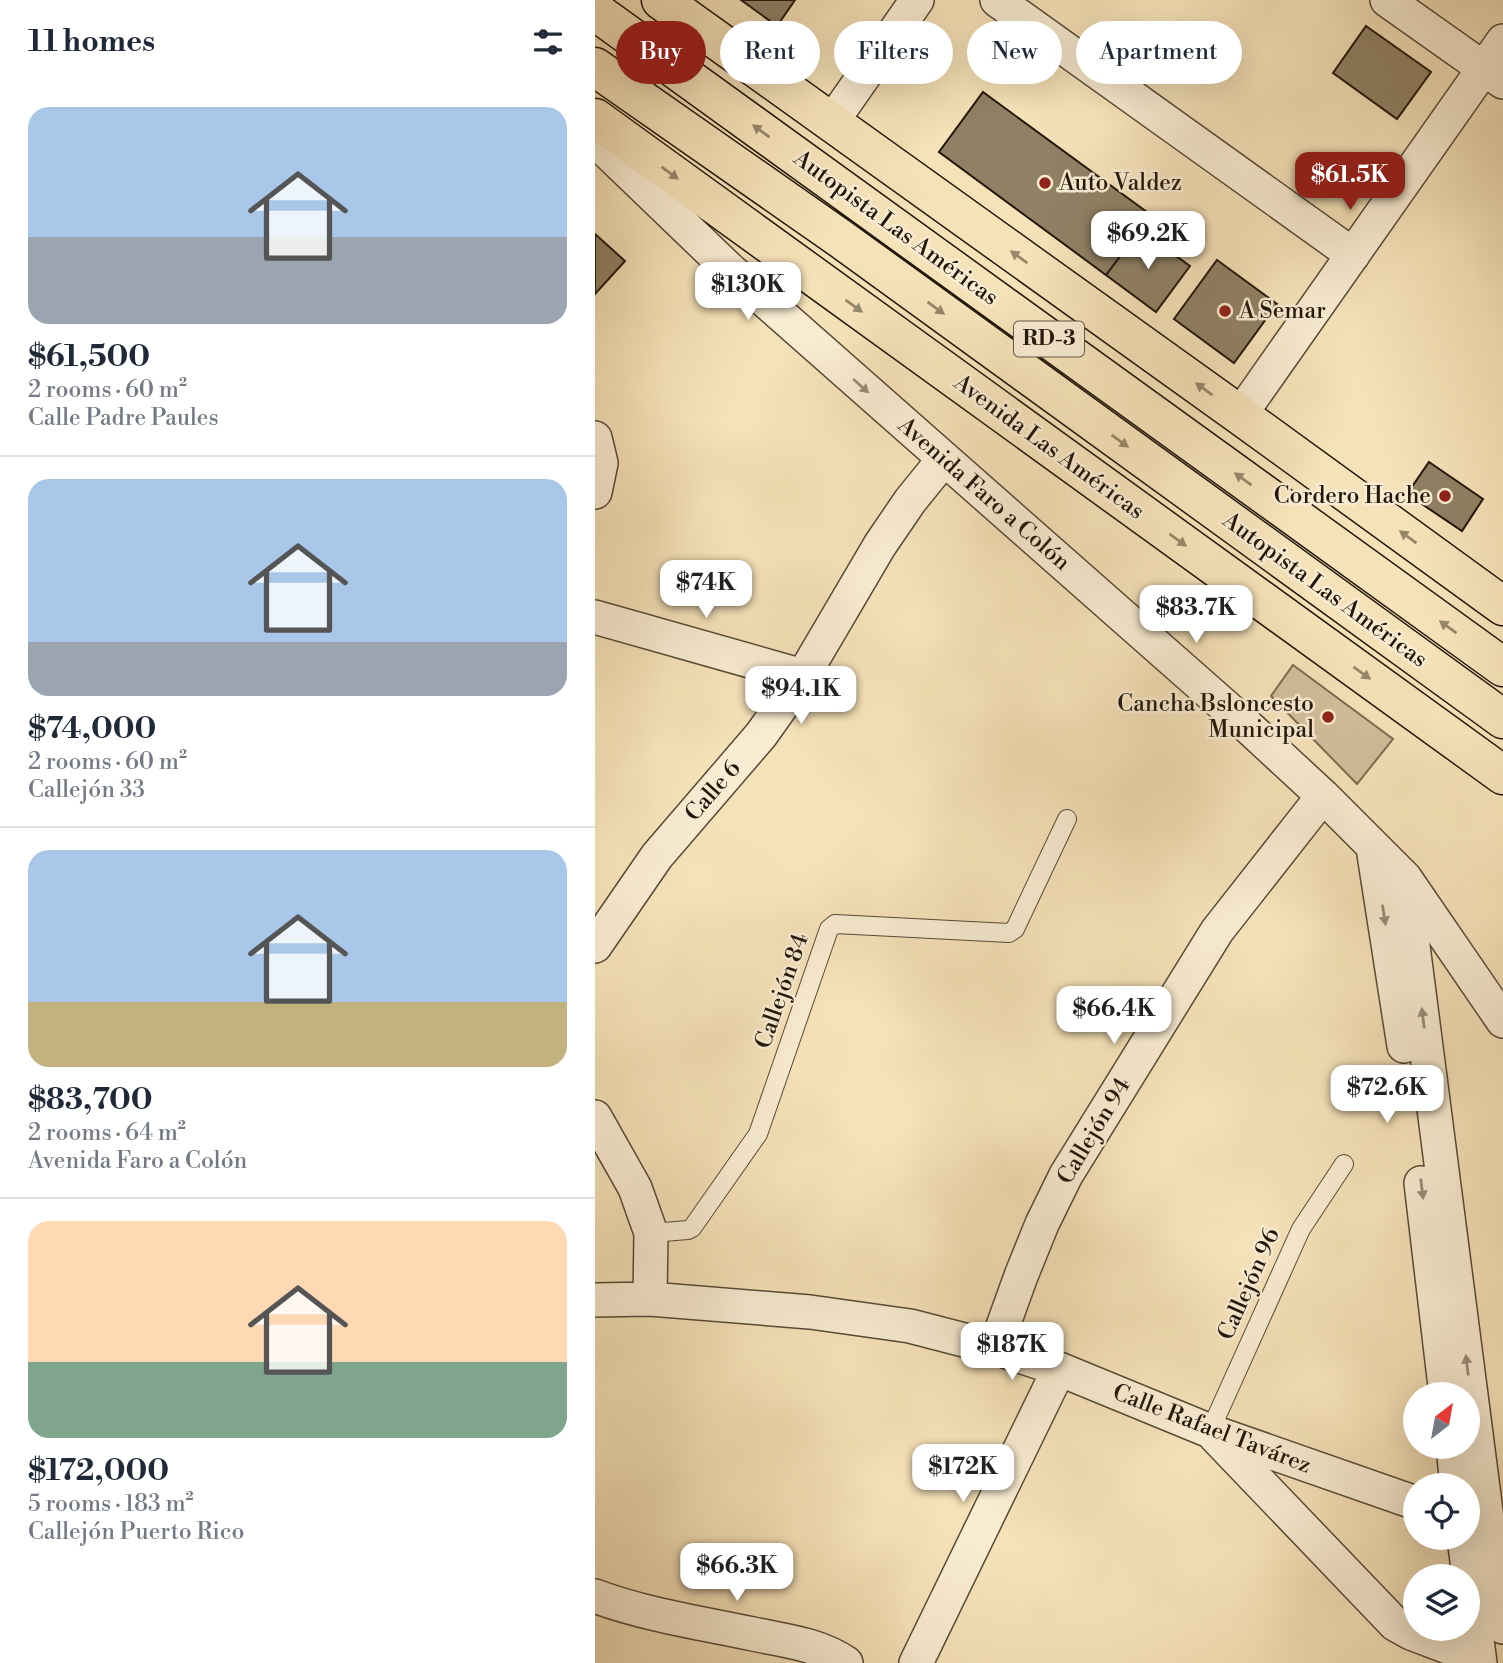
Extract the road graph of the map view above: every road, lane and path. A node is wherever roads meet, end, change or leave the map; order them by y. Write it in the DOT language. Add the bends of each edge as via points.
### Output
graph roads {
  1 [pos="661,0"];
  2 [pos="917,0"];
  3 [pos="996,0"];
  4 [pos="1387,0"];
  5 [pos="595,11"];
  6 [pos="1503,41"];
  7 [pos="595,50"];
  8 [pos="595,67"];
  9 [pos="1493,75"];
  10 [pos="595,118"];
  11 [pos="831,123"];
  12 [pos="595,140"];
  13 [pos="841,239"];
  14 [pos="1353,255"];
  15 [pos="1240,415"];
  16 [pos="596,438"];
  17 [pos="944,459"];
  18 [pos="595,492"];
  19 [pos="1503,606"];
  20 [pos="595,617"];
  21 [pos="1503,667"];
  22 [pos="803,676"];
  23 [pos="1503,719"];
  24 [pos="1503,775"];
  25 [pos="1323,796"];
  26 [pos="1067,819"];
  27 [pos="1373,848"];
  28 [pos="1405,878"];
  29 [pos="595,946"];
  30 [pos="1503,1021"];
  31 [pos="595,1117"];
  32 [pos="1344,1164"];
  33 [pos="651,1233"];
  34 [pos="650,1299"];
  35 [pos="595,1300"];
  36 [pos="995,1348"];
  37 [pos="1059,1369"];
  38 [pos="1444,1382"];
  39 [pos="1210,1431"];
  40 [pos="1467,1473"];
  41 [pos="1403,1498"];
  42 [pos="1474,1550"];
  43 [pos="1479,1550"];
  44 [pos="595,1596"];
  45 [pos="1503,1627"];
  46 [pos="1480,1661"];
  47 [pos="846,1663"];
  48 [pos="916,1663"];
  1 -- 11 [label="main road"];
  2 -- 11 [label="street"];
  3 -- 14 [label="street"];
  4 -- 9 [label="street"];
  21 -- 5 [label="main road, Autopista Las Américas / RD-3, one-way"];
  6 -- 9 [label="street"];
  7 -- 13 [label="main road, Autopista Las Américas / RD-3"];
  8 -- 13 [label="main road, Autopista Las Américas / RD-3"];
  9 -- 14 [label="street"];
  10 -- 24 [label="main road, Avenida Las Américas, one-way"];
  15 -- 11 [label="main road, one-way"];
  12 -- 17 [label="street, Avenida Faro a Colón, one-way" via="729,269"];
  13 -- 23 [label="main road, Autopista Las Américas / RD-3, one-way"];
  14 -- 15 [label="street"];
  19 -- 15 [label="main road, one-way"];
  16 -- 18 [label="street" via="601,463"];
  17 -- 22 [label="street, Calle 6" via="880,545"];
  17 -- 25 [label="street, Avenida Faro a Colón"];
  20 -- 22 [label="street"];
  22 -- 29 [label="street, Calle 6" via="761,735 657,856"];
  25 -- 27 [label="street, Avenida Faro a Colón"];
  25 -- 36 [label="street, Callejón 94" via="1217,930 1066,1175 1042,1224"];
  26 -- 33 [label="lane, Callejón 84" via="1015,929 1009,933 832,926 758,1135 692,1228"];
  27 -- 28 [label="street, Avenida Faro a Colón"];
  27 -- 38 [label="street, one-way" via="1406,1061"];
  28 -- 30 [label="street, Avenida Faro a Colón"];
  40 -- 28 [label="street, one-way"];
  31 -- 33 [label="street" via="635,1188"];
  32 -- 39 [label="lane, Callejón 96" via="1301,1229"];
  33 -- 34 [label="street"];
  34 -- 35 [label="street, Calle Rafael Tavárez"];
  34 -- 36 [label="street, Calle Rafael Tavárez" via="810,1312 909,1326"];
  36 -- 37 [label="street, Calle Rafael Tavárez"];
  37 -- 39 [label="street, Calle Rafael Tavárez"];
  37 -- 48 [label="street"];
  39 -- 41 [label="street, Calle Rafael Tavárez"];
  39 -- 46 [label="street" via="1395,1624"];
  42 -- 46 [label="street"];
  43 -- 45 [label="street"];
  44 -- 47 [label="street" via="817,1647"];
}
